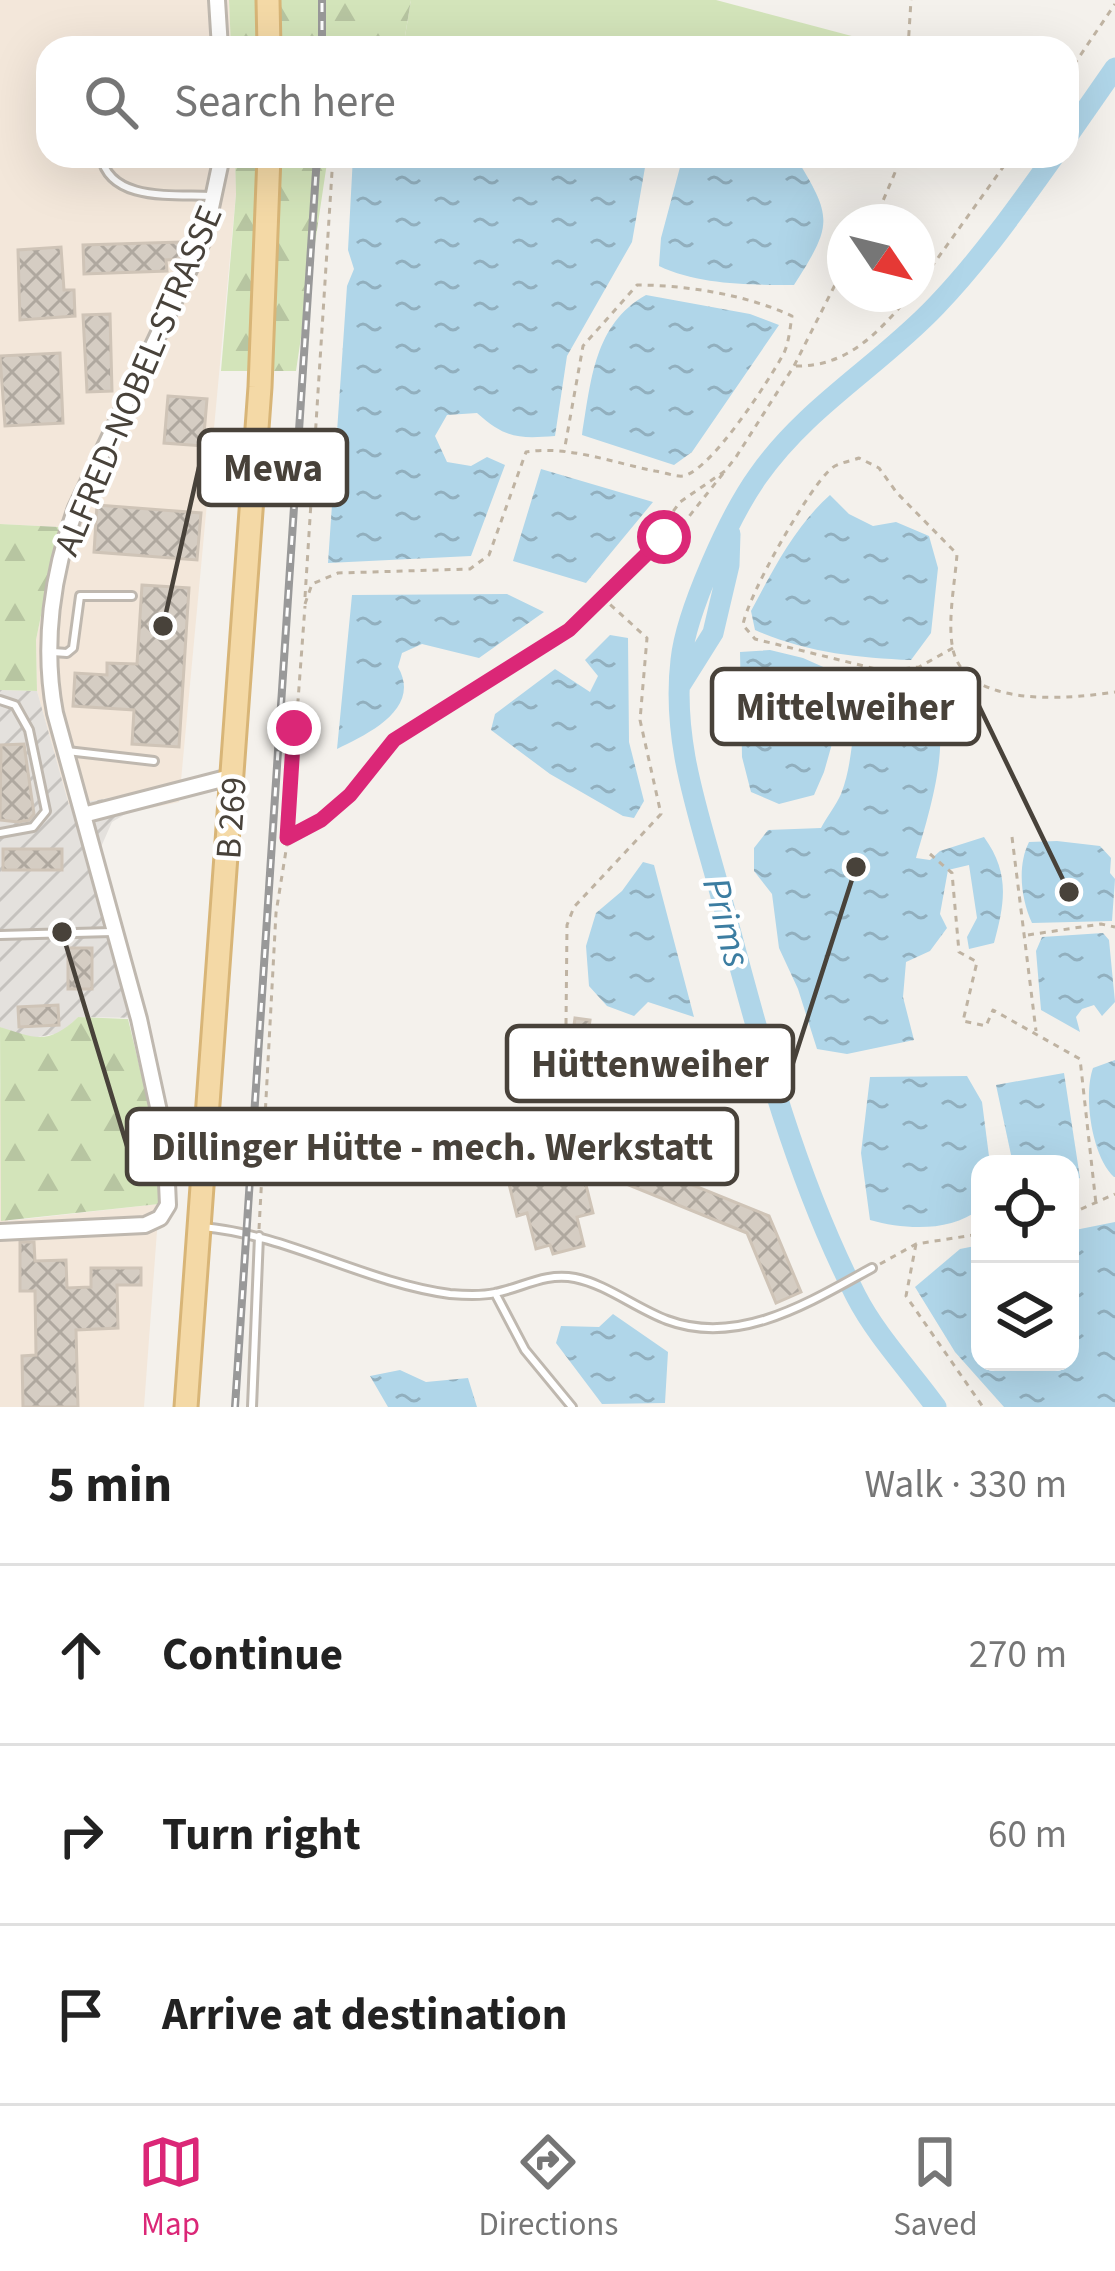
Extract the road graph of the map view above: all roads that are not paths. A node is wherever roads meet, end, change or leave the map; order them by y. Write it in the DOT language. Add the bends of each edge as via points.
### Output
graph roads {
  1 [pos="217,0"];
  2 [pos="268,0"];
  3 [pos="219,36"];
  4 [pos="269,36"];
  5 [pos="106,168"];
  6 [pos="220,168"];
  7 [pos="269,168"];
  8 [pos="216,197"];
  9 [pos="132,596"];
  10 [pos="50,652"];
  11 [pos="0,700"];
  12 [pos="64,751"];
  13 [pos="154,761"];
  14 [pos="234,776"];
  15 [pos="83,815"];
  16 [pos="0,833"];
  17 [pos="115,932"];
  18 [pos="0,934"];
  19 [pos="200,1226"];
  20 [pos="0,1232"];
  21 [pos="259,1236"];
  22 [pos="872,1268"];
  23 [pos="495,1293"];
  24 [pos="186,1407"];
  25 [pos="252,1407"];
  26 [pos="572,1407"];
  1 -- 3 [label="street"];
  2 -- 4 [label="main road"];
  5 -- 8 [label="lane" via="145,194"];
  6 -- 8 [label="street, ALFRED-NOBEL-STRASSE"];
  7 -- 14 [label="main road, B 269 / B 269"];
  8 -- 10 [label="street, ALFRED-NOBEL-STRASSE" via="187,278 64,538"];
  9 -- 10 [label="lane" via="80,596 73,648"];
  10 -- 12 [label="street, ALFRED-NOBEL-STRASSE"];
  11 -- 16 [label="lane" via="15,705 29,730 46,811 33,827"];
  12 -- 13 [label="lane"];
  12 -- 15 [label="street, ALFRED-NOBEL-STRASSE"];
  14 -- 15 [label="street"];
  14 -- 19 [label="main road, B 269 / B 269"];
  15 -- 17 [label="street, ALFRED-NOBEL-STRASSE"];
  17 -- 18 [label="lane"];
  17 -- 20 [label="street, ALFRED-NOBEL-STRASSE" via="165,1139 165,1214 145,1225"];
  19 -- 21 [label="lane"];
  19 -- 24 [label="main road, B 269 / B 269"];
  21 -- 23 [label="lane" via="370,1277 453,1294"];
  21 -- 25 [label="lane"];
  22 -- 23 [label="lane" via="726,1331 670,1322 575,1278 531,1279"];
  23 -- 26 [label="lane" via="525,1350"];
}
